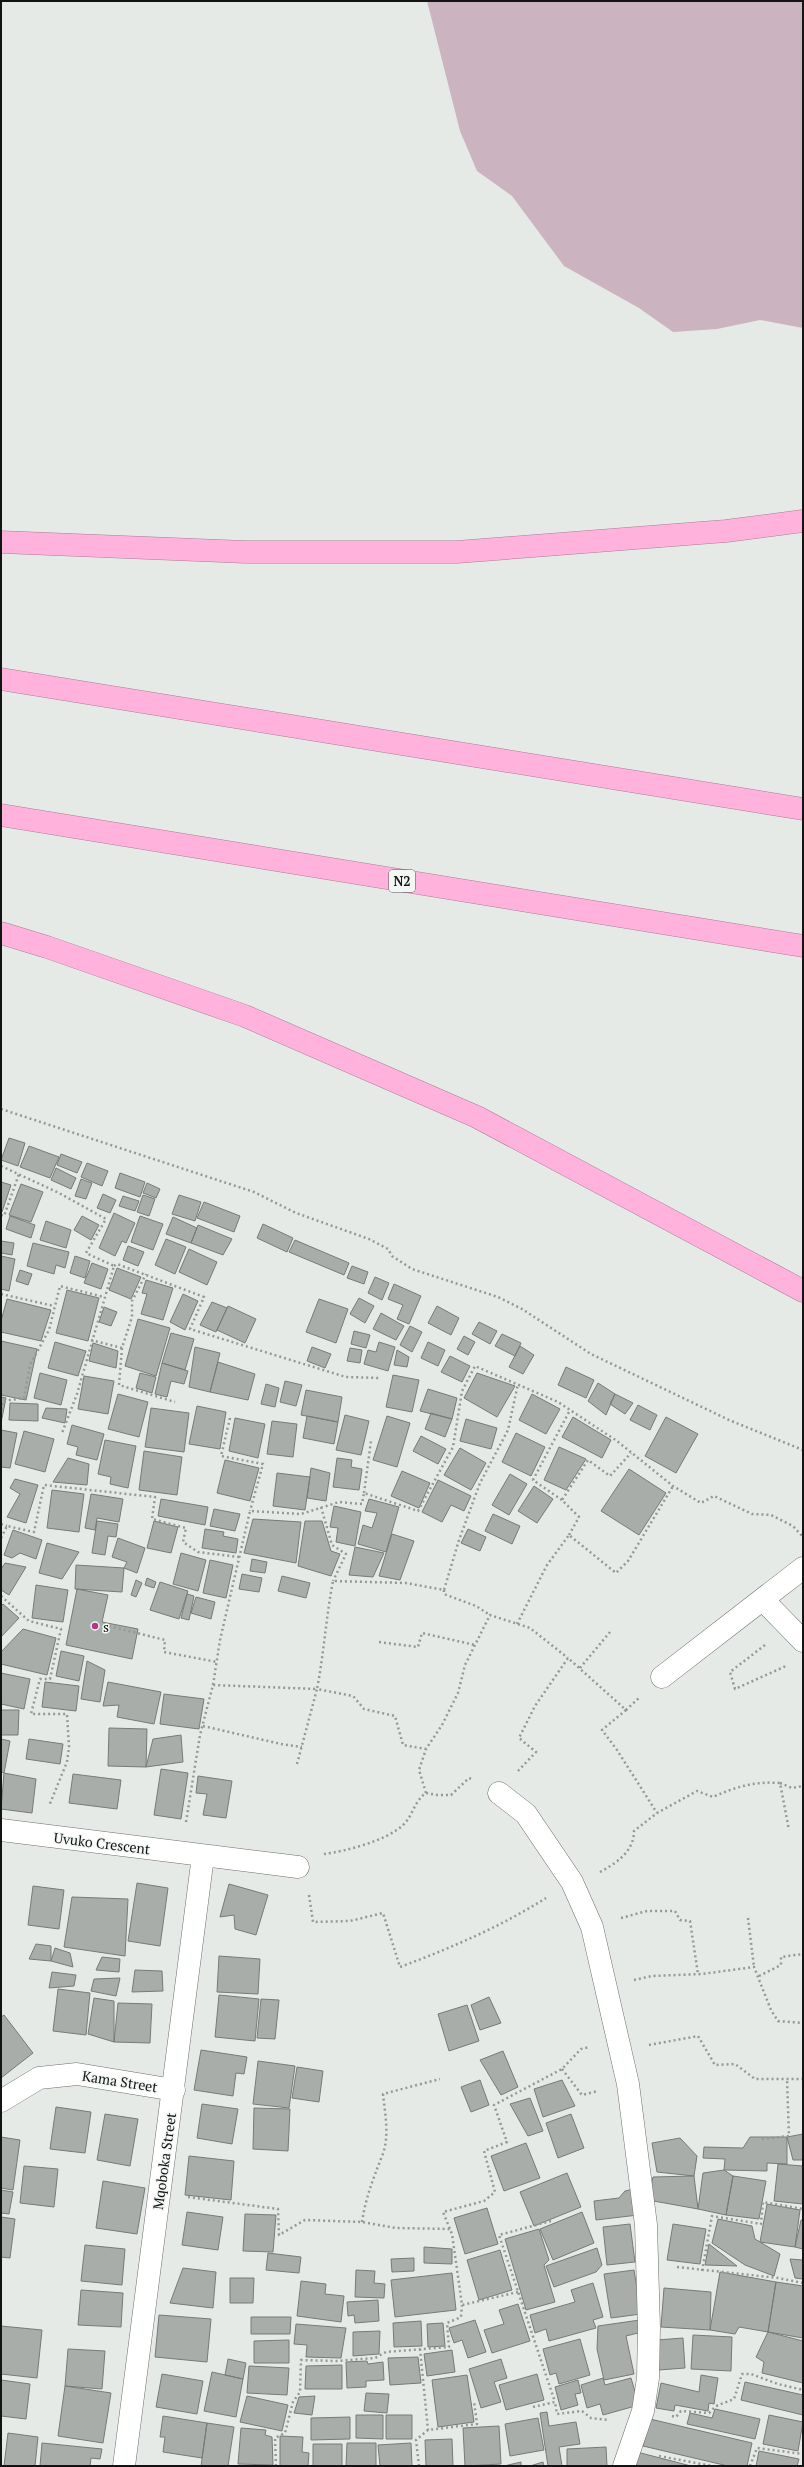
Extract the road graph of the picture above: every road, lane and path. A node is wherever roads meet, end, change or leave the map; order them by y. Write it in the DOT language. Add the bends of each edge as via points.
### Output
graph roads {
  1 [pos="803,521"];
  2 [pos="1,542"];
  3 [pos="1,679"];
  4 [pos="803,809"];
  5 [pos="1,815"];
  6 [pos="1,933"];
  7 [pos="803,946"];
  8 [pos="1,1109"];
  9 [pos="1,1166"];
  10 [pos="19,1174"];
  11 [pos="1,1215"];
  12 [pos="114,1266"];
  13 [pos="146,1274"];
  14 [pos="803,1291"];
  15 [pos="1,1294"];
  16 [pos="104,1297"];
  17 [pos="54,1306"];
  18 [pos="91,1340"];
  19 [pos="122,1348"];
  20 [pos="378,1378"];
  21 [pos="518,1384"];
  22 [pos="1,1397"];
  23 [pos="2,1401"];
  24 [pos="175,1402"];
  25 [pos="570,1410"];
  26 [pos="230,1418"];
  27 [pos="1,1420"];
  28 [pos="62,1434"];
  29 [pos="371,1440"];
  30 [pos="803,1450"];
  31 [pos="631,1453"];
  32 [pos="673,1486"];
  33 [pos="364,1493"];
  34 [pos="562,1500"];
  35 [pos="321,1507"];
  36 [pos="250,1511"];
  37 [pos="1,1524"];
  38 [pos="7,1526"];
  39 [pos="569,1535"];
  40 [pos="803,1537"];
  41 [pos="1,1538"];
  42 [pos="239,1558"];
  43 [pos="803,1568"];
  44 [pos="333,1581"];
  45 [pos="444,1590"];
  46 [pos="1,1596"];
  47 [pos="763,1600"];
  48 [pos="490,1615"];
  49 [pos="517,1624"];
  50 [pos="109,1626"];
  51 [pos="610,1632"];
  52 [pos="379,1642"];
  53 [pos="803,1642"];
  54 [pos="475,1645"];
  55 [pos="754,1654"];
  56 [pos="568,1658"];
  57 [pos="217,1662"];
  58 [pos="791,1663"];
  59 [pos="580,1668"];
  60 [pos="662,1677"];
  61 [pos="213,1685"];
  62 [pos="317,1689"];
  63 [pos="626,1710"];
  64 [pos="203,1726"];
  65 [pos="302,1747"];
  66 [pos="426,1748"];
  67 [pos="297,1764"];
  68 [pos="780,1783"];
  69 [pos="803,1786"];
  70 [pos="426,1793"];
  71 [pos="499,1793"];
  72 [pos="657,1814"];
  73 [pos="1,1830"];
  74 [pos="38,1834"];
  75 [pos="193,1854"];
  76 [pos="298,1867"];
  77 [pos="748,1918"];
  78 [pos="592,1927"];
  79 [pos="803,1954"];
  80 [pos="754,1967"];
  81 [pos="698,1974"];
  82 [pos="759,1976"];
  83 [pos="605,1986"];
  84 [pos="803,2022"];
  85 [pos="616,2037"];
  86 [pos="622,2059"];
  87 [pos="562,2069"];
  88 [pos="440,2079"];
  89 [pos="787,2079"];
  90 [pos="803,2079"];
  91 [pos="628,2084"];
  92 [pos="174,2090"];
  93 [pos="1,2101"];
  94 [pos="762,2139"];
  95 [pos="160,2195"];
  96 [pos="803,2209"];
  97 [pos="362,2222"];
  98 [pos="551,2222"];
  99 [pos="450,2229"];
  100 [pos="648,2266"];
  101 [pos="702,2271"];
  102 [pos="803,2283"];
  103 [pos="518,2292"];
  104 [pos="462,2305"];
  105 [pos="420,2349"];
  106 [pos="803,2390"];
  107 [pos="474,2401"];
  108 [pos="555,2402"];
  109 [pos="533,2407"];
  110 [pos="641,2417"];
  111 [pos="428,2430"];
  112 [pos="803,2454"];
  113 [pos="627,2457"];
  114 [pos="124,2466"];
  115 [pos="276,2466"];
  116 [pos="419,2466"];
  117 [pos="712,2466"];
  118 [pos="750,2466"];
  1 -- 2 [label="highway" via="726,531 457,552 246,552"];
  3 -- 4 [label="highway"];
  5 -- 7 [label="highway, N2"];
  6 -- 14 [label="highway" via="47,946 245,1016 477,1117"];
  8 -- 30 [label="path" via="254,1192 296,1213 369,1239 388,1249 392,1256 412,1268 498,1297 522,1309 591,1354 729,1420"];
  9 -- 10 [label="path"];
  10 -- 11 [label="path" via="4,1216"];
  10 -- 12 [label="path" via="106,1219 86,1253"];
  12 -- 13 [label="path" via="117,1264"];
  12 -- 16 [label="path"];
  13 -- 19 [label="path" via="132,1301 132,1317"];
  13 -- 20 [label="path" via="204,1297 190,1329 346,1377"];
  15 -- 17 [label="path"];
  16 -- 17 [label="path" via="60,1286"];
  16 -- 18 [label="path"];
  17 -- 23 [label="path" via="49,1330 30,1365 24,1398"];
  18 -- 19 [label="path"];
  18 -- 28 [label="path" via="78,1394"];
  19 -- 24 [label="path" via="118,1385"];
  21 -- 25 [label="path"];
  21 -- 33 [label="path" via="475,1366 462,1391 453,1447 418,1512"];
  21 -- 45 [label="path" via="508,1430 480,1483"];
  22 -- 23 [label="path"];
  23 -- 27 [label="path"];
  25 -- 31 [label="path"];
  25 -- 34 [label="path" via="534,1480"];
  26 -- 36 [label="path" via="221,1456 263,1464"];
  29 -- 33 [label="path"];
  31 -- 32 [label="path"];
  31 -- 34 [label="path" via="610,1476 588,1460"];
  32 -- 39 [label="path" via="628,1561 616,1573"];
  32 -- 40 [label="path" via="701,1503 714,1496 752,1514 771,1515 793,1526"];
  33 -- 35 [label="path" via="362,1504 339,1502"];
  34 -- 39 [label="path" via="579,1517"];
  35 -- 36 [label="path" via="301,1514"];
  35 -- 44 [label="path" via="332,1545 346,1554"];
  36 -- 42 [label="path"];
  37 -- 38 [label="path"];
  38 -- 41 [label="path"];
  38 -- 42 [label="path" via="34,1532 44,1484 155,1497 152,1519 186,1528 184,1542 198,1552"];
  39 -- 49 [label="path" via="547,1565"];
  42 -- 57 [label="path"];
  43 -- 47 [label="street"];
  44 -- 45 [label="path" via="406,1583"];
  44 -- 62 [label="path"];
  45 -- 48 [label="path" via="444,1594 476,1606"];
  46 -- 74 [label="path" via="29,1621 61,1629 50,1679 40,1679 31,1714 67,1714 69,1747 67,1762"];
  47 -- 53 [label="street"];
  47 -- 60 [label="street"];
  48 -- 49 [label="path"];
  48 -- 54 [label="path"];
  49 -- 56 [label="path" via="530,1628"];
  50 -- 57 [label="path" via="165,1640 164,1652"];
  51 -- 59 [label="path"];
  52 -- 54 [label="path" via="418,1647 422,1633"];
  54 -- 66 [label="path" via="465,1665 458,1693 442,1725"];
  55 -- 58 [label="path" via="730,1672 735,1689"];
  56 -- 59 [label="path"];
  56 -- 71 [label="path" via="535,1706 519,1738 536,1752"];
  57 -- 61 [label="path"];
  59 -- 63 [label="path"];
  60 -- 63 [label="path"];
  61 -- 62 [label="path"];
  61 -- 64 [label="path"];
  62 -- 65 [label="path"];
  62 -- 66 [label="path" via="353,1696 364,1710 395,1716 403,1745"];
  63 -- 72 [label="path" via="602,1730"];
  64 -- 65 [label="path"];
  64 -- 75 [label="path"];
  65 -- 67 [label="path"];
  66 -- 70 [label="path" via="420,1770"];
  68 -- 69 [label="path" via="792,1788"];
  70 -- 71 [label="path" via="451,1795 469,1778"];
  70 -- 76 [label="path" via="420,1797 403,1825 348,1851 307,1856"];
  71 -- 78 [label="street" via="526,1814 534,1825 572,1882"];
  73 -- 74 [label="street, Uvuko Crescent"];
  74 -- 75 [label="street, Uvuko Crescent"];
  75 -- 76 [label="street, Uvuko Crescent"];
  75 -- 92 [label="street, Mqoboka Street"];
  77 -- 80 [label="path"];
  78 -- 81 [label="path" via="647,1911 675,1911 680,1920 690,1921"];
  78 -- 83 [label="street"];
  79 -- 82 [label="path" via="781,1958 781,1965"];
  80 -- 81 [label="path"];
  80 -- 82 [label="path"];
  81 -- 83 [label="path" via="652,1976"];
  82 -- 84 [label="path" via="771,2010 778,2021"];
  83 -- 85 [label="street"];
  85 -- 86 [label="street"];
  85 -- 87 [label="path" via="581,2049"];
  86 -- 89 [label="path" via="644,2046 698,2036 715,2065 735,2064 755,2079"];
  86 -- 91 [label="street"];
  87 -- 91 [label="path" via="582,2095"];
  87 -- 99 [label="path" via="494,2105 506,2142 484,2151 495,2192 484,2201 443,2212"];
  88 -- 97 [label="path" via="383,2094 386,2132 382,2156 367,2194"];
  89 -- 90 [label="path"];
  89 -- 94 [label="path" via="789,2136"];
  91 -- 100 [label="street" via="646,2225"];
  92 -- 93 [label="street, Kama Street" via="77,2074 39,2078"];
  92 -- 95 [label="street, Mqoboka Street"];
  95 -- 97 [label="path" via="278,2209 279,2234 305,2220"];
  95 -- 114 [label="street, Mqoboka Street"];
  96 -- 101 [label="path" via="763,2202 761,2224 712,2216"];
  97 -- 99 [label="path" via="396,2228"];
  98 -- 103 [label="path" via="499,2235"];
  99 -- 104 [label="path"];
  100 -- 101 [label="path"];
  100 -- 110 [label="street" via="648,2378"];
  101 -- 102 [label="path" via="778,2278"];
  103 -- 104 [label="path"];
  103 -- 108 [label="path"];
  104 -- 105 [label="path" via="461,2317 447,2323 449,2347"];
  105 -- 111 [label="path"];
  105 -- 115 [label="path" via="386,2352 375,2358 301,2360 300,2392 293,2402 285,2433 275,2438"];
  106 -- 110 [label="path" via="751,2374 742,2374 734,2399 716,2406 709,2413 681,2411 676,2417"];
  107 -- 111 [label="path" via="477,2424"];
  108 -- 109 [label="path"];
  108 -- 110 [label="path" via="557,2414 582,2411 591,2418"];
  110 -- 113 [label="street"];
  111 -- 116 [label="path" via="416,2440"];
  112 -- 118 [label="path" via="757,2448"];
  113 -- 117 [label="path" via="664,2457"];
}
